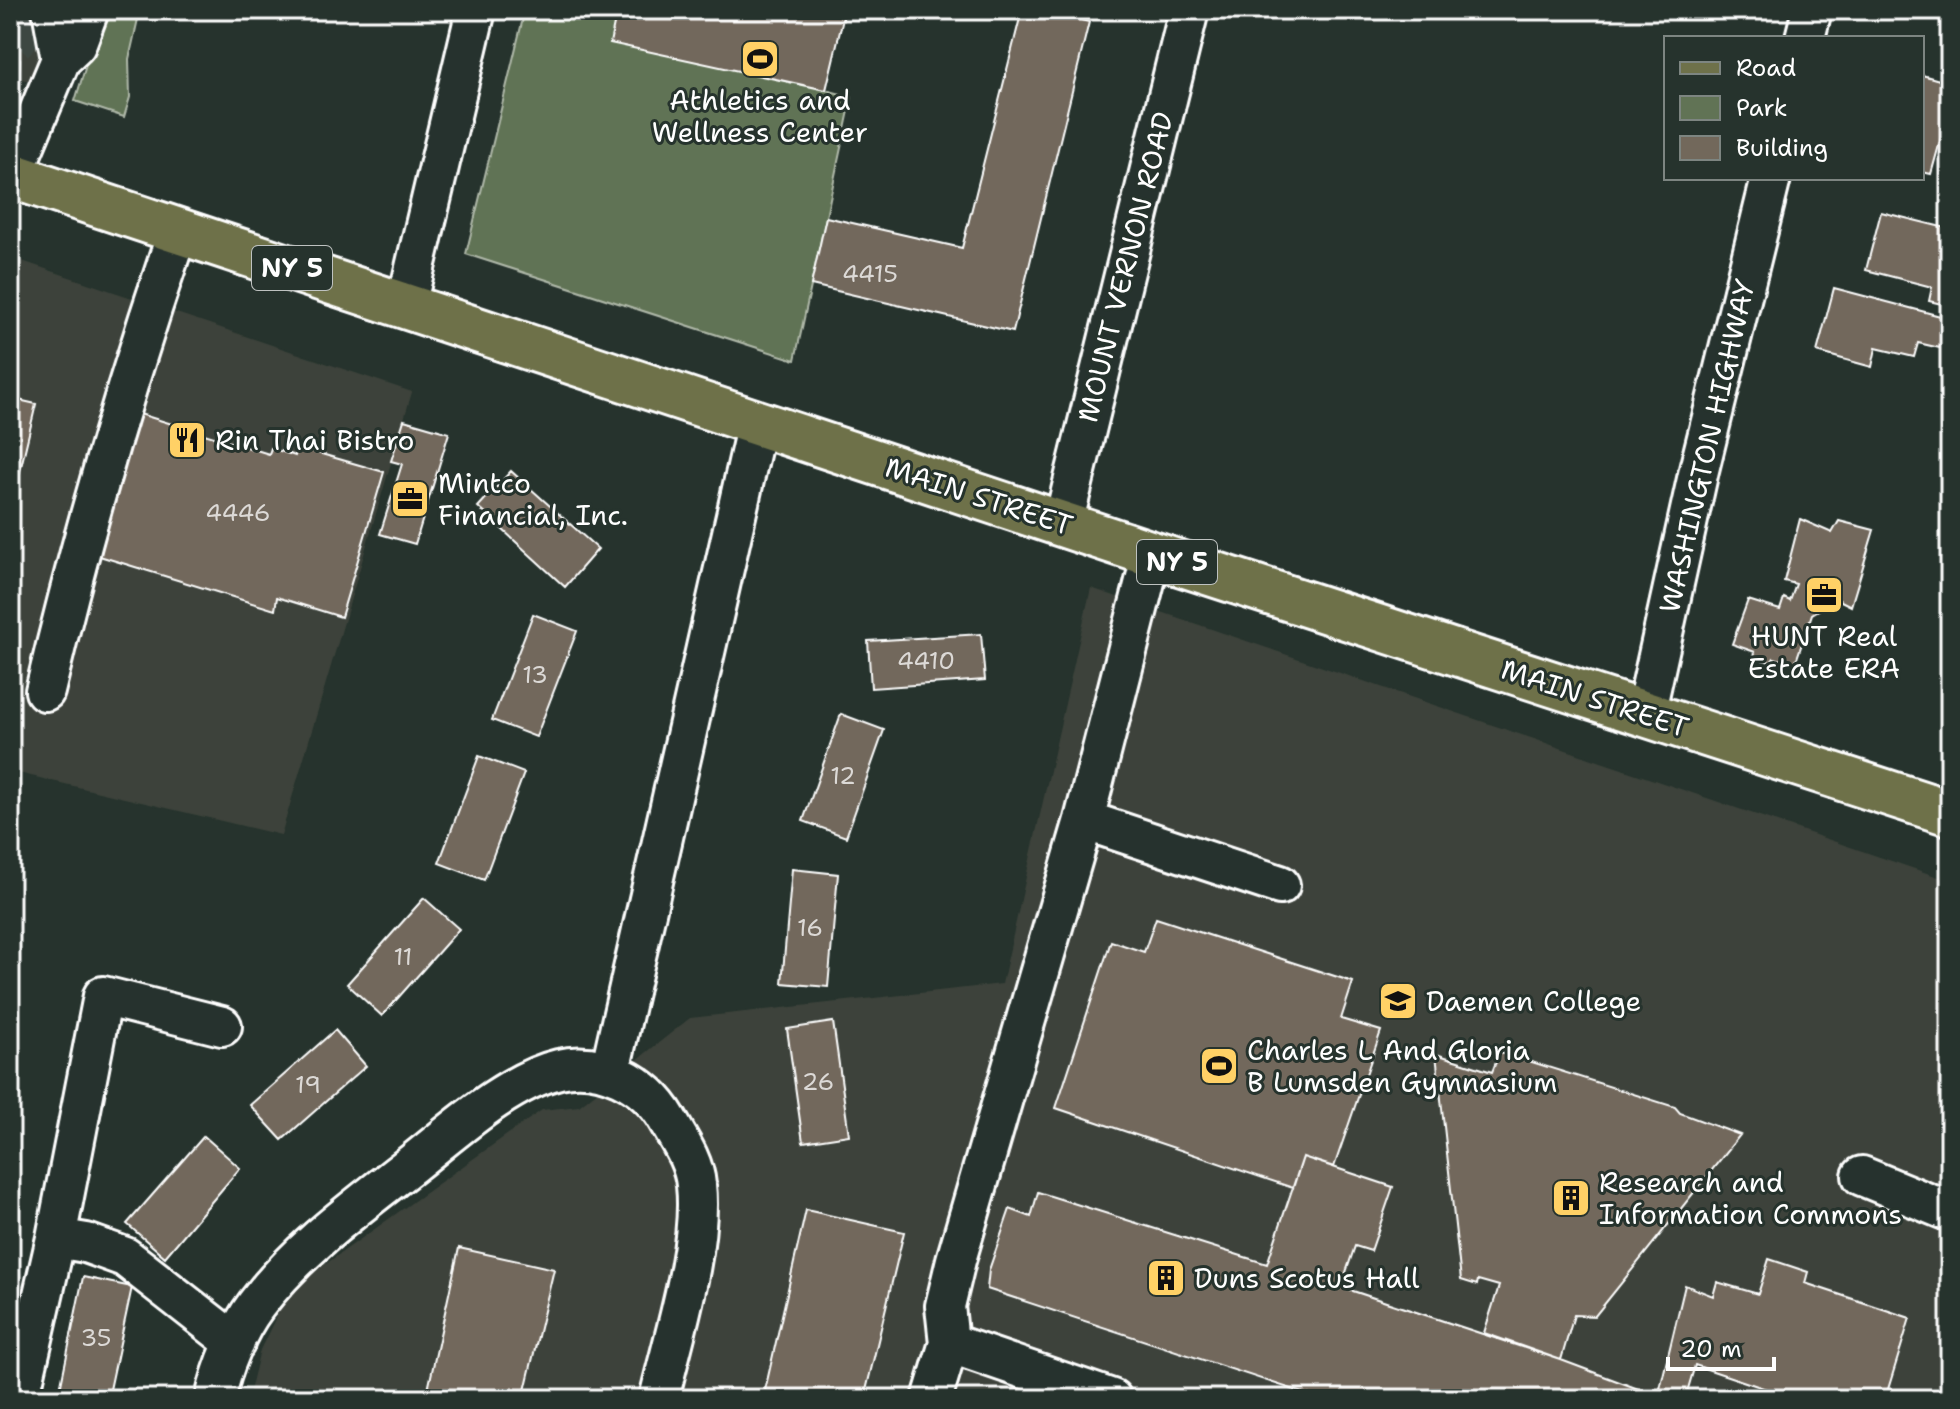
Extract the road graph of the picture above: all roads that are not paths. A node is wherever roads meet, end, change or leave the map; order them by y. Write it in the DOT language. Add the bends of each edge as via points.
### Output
graph roads {
  1 [pos="52,10"];
  2 [pos="89,10"];
  3 [pos="476,10"];
  4 [pos="1189,10"];
  5 [pos="1812,10"];
  6 [pos="1806,36"];
  7 [pos="61,59"];
  8 [pos="11,176"];
  9 [pos="1771,180"];
  10 [pos="178,231"];
  11 [pos="406,306"];
  12 [pos="757,423"];
  13 [pos="1063,524"];
  14 [pos="1152,554"];
  15 [pos="45,691"];
  16 [pos="1645,715"];
  17 [pos="1950,813"];
  18 [pos="1084,820"];
  19 [pos="1280,885"];
  20 [pos="222,1026"];
  21 [pos="610,1071"];
  22 [pos="1862,1176"];
  23 [pos="1950,1212"];
  24 [pos="56,1238"];
  25 [pos="235,1343"];
  26 [pos="949,1343"];
  27 [pos="24,1378"];
  28 [pos="215,1399"];
  29 [pos="659,1399"];
  30 [pos="932,1399"];
  31 [pos="1112,1399"];
  1 -- 7 [label="street"];
  2 -- 7 [label="street" via="76,45"];
  3 -- 11 [label="street"];
  4 -- 13 [label="street, MOUNT VERNON ROAD"];
  5 -- 6 [label="street"];
  7 -- 8 [label="street"];
  8 -- 10 [label="main road, MAIN STREET / NY 5"];
  9 -- 16 [label="street, WASHINGTON HIGHWAY"];
  10 -- 11 [label="main road, MAIN STREET / NY 5"];
  10 -- 15 [label="street" via="71,580"];
  11 -- 12 [label="main road, MAIN STREET / NY 5"];
  12 -- 13 [label="main road, MAIN STREET / NY 5"];
  12 -- 21 [label="street"];
  13 -- 14 [label="main road, MAIN STREET / NY 5"];
  14 -- 16 [label="main road, MAIN STREET / NY 5"];
  14 -- 18 [label="street"];
  16 -- 17 [label="main road, MAIN STREET / NY 5"];
  18 -- 19 [label="street"];
  18 -- 26 [label="street" via="953,1271 945,1306"];
  20 -- 24 [label="street" via="103,996"];
  21 -- 25 [label="street" via="559,1069 518,1086 462,1124 325,1232 281,1274 253,1308"];
  21 -- 29 [label="street" via="661,1108 688,1154 696,1184 696,1229"];
  22 -- 23 [label="street"];
  24 -- 25 [label="street" via="125,1257"];
  24 -- 27 [label="street"];
  25 -- 28 [label="street"];
  26 -- 30 [label="street"];
  26 -- 31 [label="street"];
}
